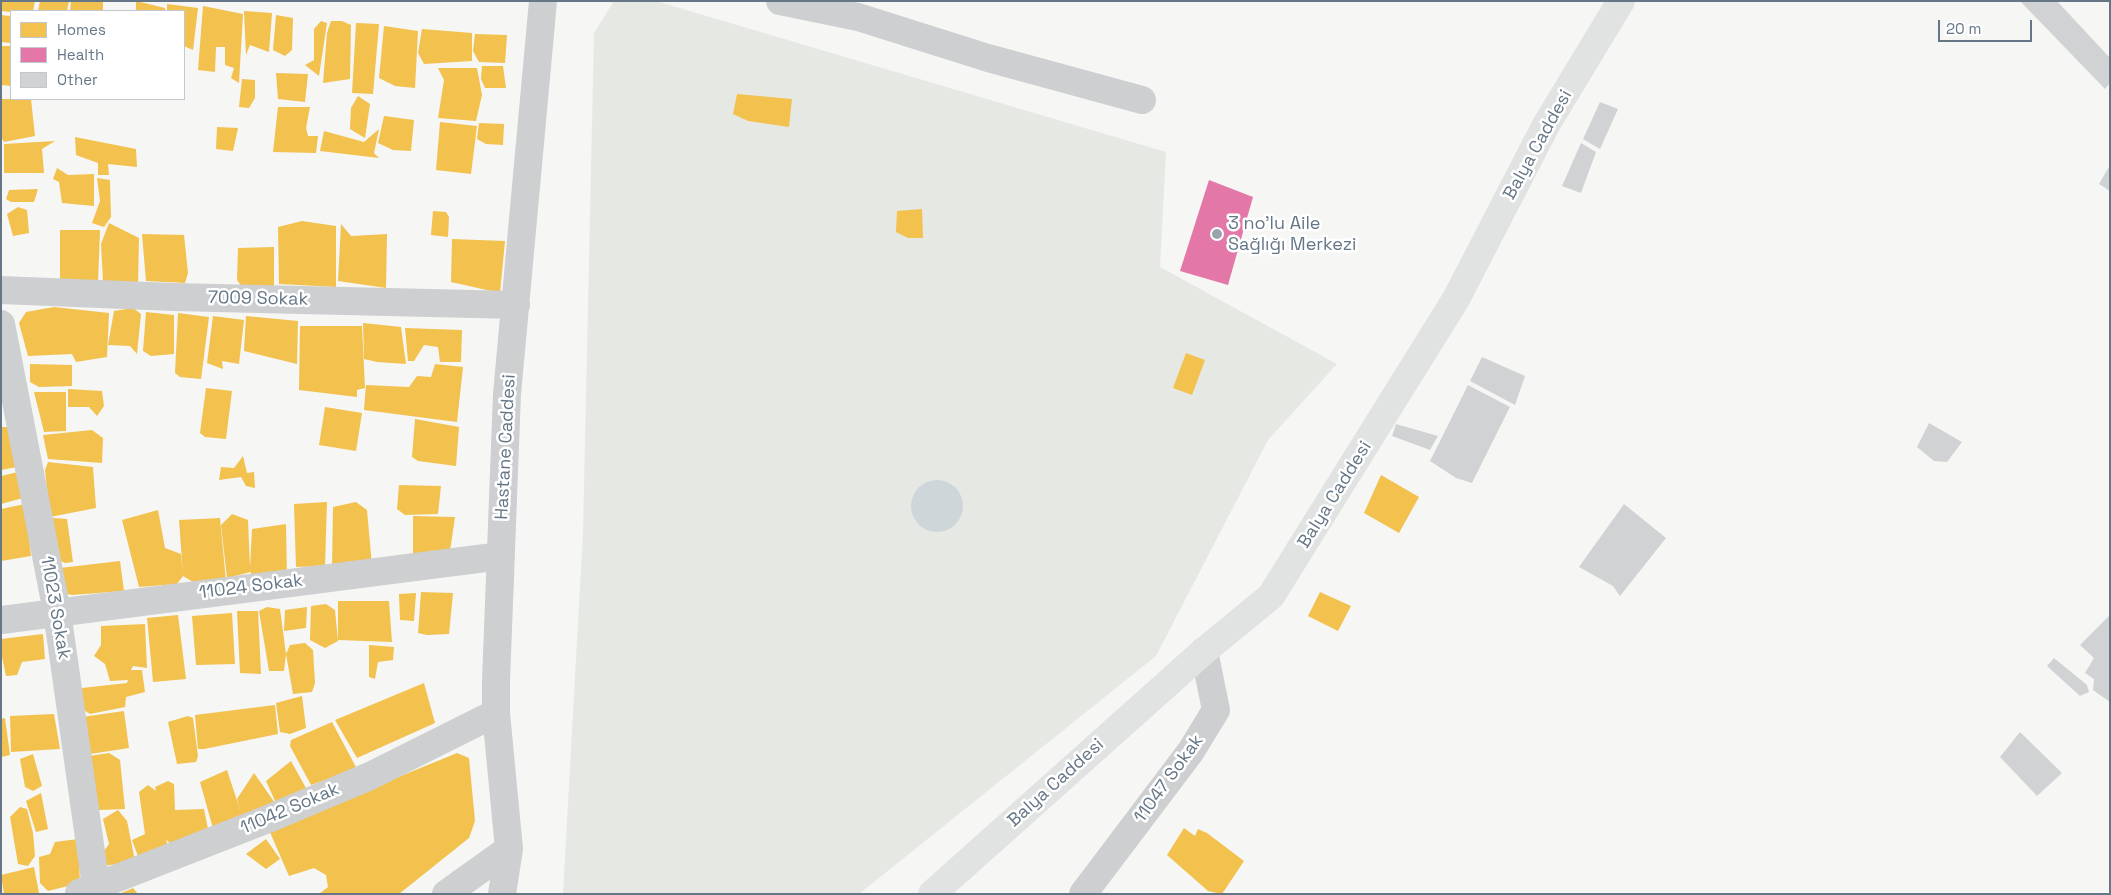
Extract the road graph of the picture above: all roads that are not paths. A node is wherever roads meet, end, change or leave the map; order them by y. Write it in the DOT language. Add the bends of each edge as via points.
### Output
graph roads {
  1 [pos="543,1"];
  2 [pos="780,1"];
  3 [pos="1621,1"];
  4 [pos="861,9"];
  5 [pos="1142,100"];
  6 [pos="1,290"];
  7 [pos="516,305"];
  8 [pos="1,324"];
  9 [pos="501,556"];
  10 [pos="57,612"];
  11 [pos="1,620"];
  12 [pos="1204,651"];
  13 [pos="496,713"];
  14 [pos="508,848"];
  15 [pos="90,892"];
  16 [pos="446,894"];
  17 [pos="502,894"];
  18 [pos="932,894"];
  19 [pos="1083,894"];
  1 -- 7 [label="street, Hastane Caddesi"];
  2 -- 4 [label="street"];
  3 -- 12 [label="main road, Balya Caddesi" via="1546,125 1456,299 1271,596"];
  4 -- 5 [label="street" via="988,58"];
  6 -- 7 [label="street, 7009 Sokak"];
  7 -- 9 [label="street, Hastane Caddesi" via="508,394"];
  8 -- 10 [label="street, 11023 Sokak"];
  9 -- 10 [label="street, 11024 Sokak"];
  9 -- 13 [label="street, Hastane Caddesi"];
  10 -- 11 [label="street, 11024 Sokak"];
  10 -- 15 [label="street, 11023 Sokak"];
  12 -- 18 [label="main road, Balya Caddesi"];
  12 -- 19 [label="street, 11047 Sokak" via="1216,710 1180,767"];
  13 -- 14 [label="street, Hastane Caddesi"];
  13 -- 15 [label="street, 11042 Sokak" via="370,776"];
  14 -- 16 [label="street"];
  14 -- 17 [label="street, Hastane Caddesi"];
}
